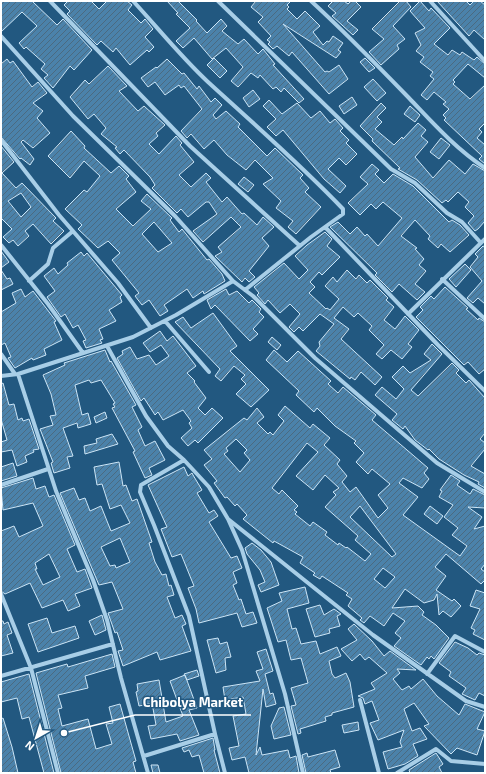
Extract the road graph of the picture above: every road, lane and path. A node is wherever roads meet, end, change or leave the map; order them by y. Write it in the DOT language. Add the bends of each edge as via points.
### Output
graph roads {
  1 [pos="50,1"];
  2 [pos="133,1"];
  3 [pos="218,1"];
  4 [pos="311,1"];
  5 [pos="430,1"];
  6 [pos="1,36"];
  7 [pos="485,60"];
  8 [pos="1,140"];
  9 [pos="485,168"];
  10 [pos="325,227"];
  11 [pos="73,231"];
  12 [pos="485,240"];
  13 [pos="481,243"];
  14 [pos="1,245"];
  15 [pos="300,246"];
  16 [pos="442,279"];
  17 [pos="29,281"];
  18 [pos="233,281"];
  19 [pos="245,290"];
  20 [pos="408,314"];
  21 [pos="485,318"];
  22 [pos="166,321"];
  23 [pos="151,328"];
  24 [pos="107,346"];
  25 [pos="83,353"];
  26 [pos="1,354"];
  27 [pos="209,372"];
  28 [pos="17,374"];
  29 [pos="1,376"];
  30 [pos="485,391"];
  31 [pos="184,460"];
  32 [pos="48,469"];
  33 [pos="1,485"];
  34 [pos="485,492"];
  35 [pos="228,519"];
  36 [pos="1,594"];
  37 [pos="113,644"];
  38 [pos="485,652"];
  39 [pos="31,668"];
  40 [pos="427,674"];
  41 [pos="1,676"];
  42 [pos="360,700"];
  43 [pos="485,707"];
  44 [pos="215,734"];
  45 [pos="144,756"];
  46 [pos="485,764"];
  47 [pos="58,773"];
  48 [pos="148,773"];
  49 [pos="225,773"];
  50 [pos="303,773"];
  51 [pos="380,773"];
  52 [pos="397,773"];
  1 -- 15 [label="street" via="190,146"];
  2 -- 10 [label="street" via="208,82 294,159 343,209 342,214"];
  3 -- 13 [label="street" via="391,169 415,183 447,213 462,222"];
  4 -- 9 [label="street" via="440,132 459,150"];
  5 -- 7 [label="street"];
  6 -- 18 [label="street" via="73,116 175,216"];
  8 -- 11 [label="street"];
  10 -- 15 [label="street"];
  10 -- 20 [label="street"];
  11 -- 17 [label="street" via="53,248 48,264"];
  11 -- 23 [label="street" via="118,283"];
  12 -- 13 [label="street"];
  13 -- 16 [label="street"];
  14 -- 17 [label="street"];
  15 -- 19 [label="street"];
  16 -- 20 [label="street"];
  16 -- 21 [label="street"];
  17 -- 25 [label="street"];
  18 -- 19 [label="street"];
  18 -- 22 [label="street"];
  19 -- 34 [label="street" via="315,358 398,431 447,470"];
  20 -- 30 [label="street"];
  22 -- 23 [label="street"];
  22 -- 27 [label="street"];
  23 -- 24 [label="street"];
  24 -- 25 [label="street"];
  24 -- 31 [label="street" via="146,416 168,446"];
  25 -- 28 [label="street"];
  26 -- 28 [label="street"];
  28 -- 29 [label="street"];
  28 -- 32 [label="street"];
  31 -- 35 [label="street" via="209,487"];
  31 -- 44 [label="street" via="141,485 140,492 188,616"];
  32 -- 33 [label="street"];
  32 -- 37 [label="street" via="93,580"];
  35 -- 40 [label="street" via="373,635"];
  35 -- 50 [label="street" via="242,550 272,646"];
  36 -- 39 [label="street"];
  37 -- 39 [label="street"];
  37 -- 45 [label="street"];
  38 -- 40 [label="street" via="455,636"];
  39 -- 41 [label="street"];
  39 -- 47 [label="street"];
  40 -- 43 [label="street" via="466,701"];
  42 -- 51 [label="street"];
  44 -- 45 [label="street"];
  44 -- 49 [label="street"];
  45 -- 48 [label="street"];
  46 -- 52 [label="street" via="451,761 436,749"];
}
